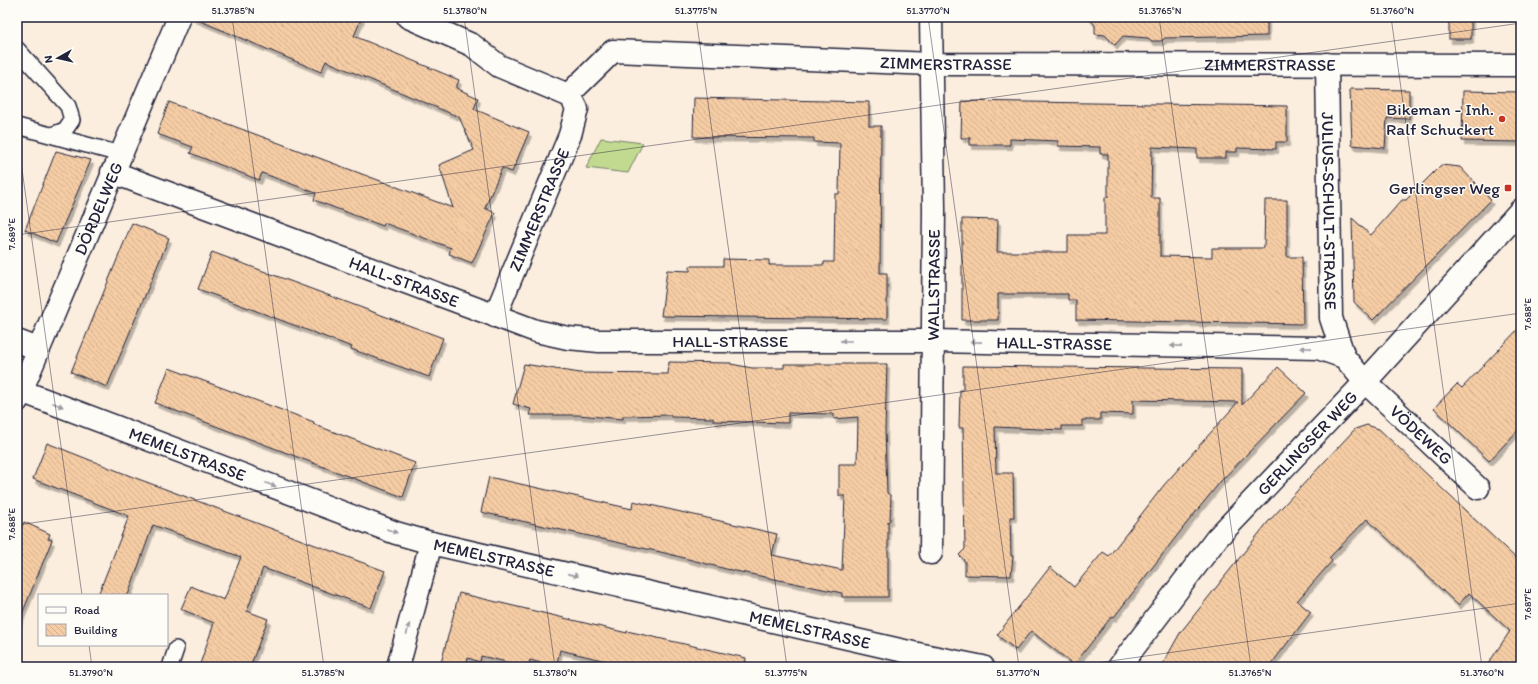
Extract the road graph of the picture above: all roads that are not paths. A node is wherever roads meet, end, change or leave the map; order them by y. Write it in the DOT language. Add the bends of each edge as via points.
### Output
graph roads {
  1 [pos="179,17"];
  2 [pos="408,17"];
  3 [pos="931,17"];
  4 [pos="17,49"];
  5 [pos="932,64"];
  6 [pos="1327,64"];
  7 [pos="1521,65"];
  8 [pos="574,103"];
  9 [pos="17,126"];
  10 [pos="52,135"];
  11 [pos="116,163"];
  12 [pos="1521,210"];
  13 [pos="496,316"];
  14 [pos="17,341"];
  15 [pos="932,341"];
  16 [pos="38,349"];
  17 [pos="1344,357"];
  18 [pos="1365,382"];
  19 [pos="19,396"];
  20 [pos="1478,488"];
  21 [pos="431,543"];
  22 [pos="931,553"];
  23 [pos="176,649"];
  24 [pos="170,667"];
  25 [pos="398,667"];
  26 [pos="983,667"];
  27 [pos="1119,667"];
  1 -- 11 [label="street, DÖRDELWEG"];
  2 -- 5 [label="street, ZIMMERSTRASSE" via="472,45 499,66 568,95 612,51"];
  3 -- 5 [label="street, WALLSTRASSE"];
  4 -- 10 [label="lane" via="68,106 72,120 65,130"];
  5 -- 6 [label="street, ZIMMERSTRASSE"];
  5 -- 15 [label="street, WALLSTRASSE"];
  6 -- 7 [label="street, ZIMMERSTRASSE"];
  6 -- 17 [label="street, JULIUS-SCHULT-STRASSE" via="1331,318"];
  8 -- 13 [label="street, ZIMMERSTRASSE" via="577,109 570,135"];
  9 -- 10 [label="lane"];
  10 -- 11 [label="lane"];
  11 -- 13 [label="street, HALL-STRASSE"];
  11 -- 16 [label="street, DÖRDELWEG"];
  12 -- 18 [label="street, GERLINGSER WEG"];
  15 -- 13 [label="street, HALL-STRASSE, one-way" via="599,341 536,331"];
  14 -- 16 [label="street"];
  17 -- 15 [label="street, HALL-STRASSE, one-way" via="1318,348"];
  15 -- 22 [label="street, WALLSTRASSE"];
  16 -- 19 [label="street, DÖRDELWEG"];
  17 -- 18 [label="street"];
  18 -- 20 [label="street, VÖDEWEG"];
  18 -- 27 [label="street, GERLINGSER WEG" via="1217,538"];
  19 -- 21 [label="street, MEMELSTRASSE, one-way" via="396,533"];
  25 -- 21 [label="street, one-way"];
  21 -- 26 [label="street, MEMELSTRASSE, one-way"];
  23 -- 24 [label="lane"];
}
